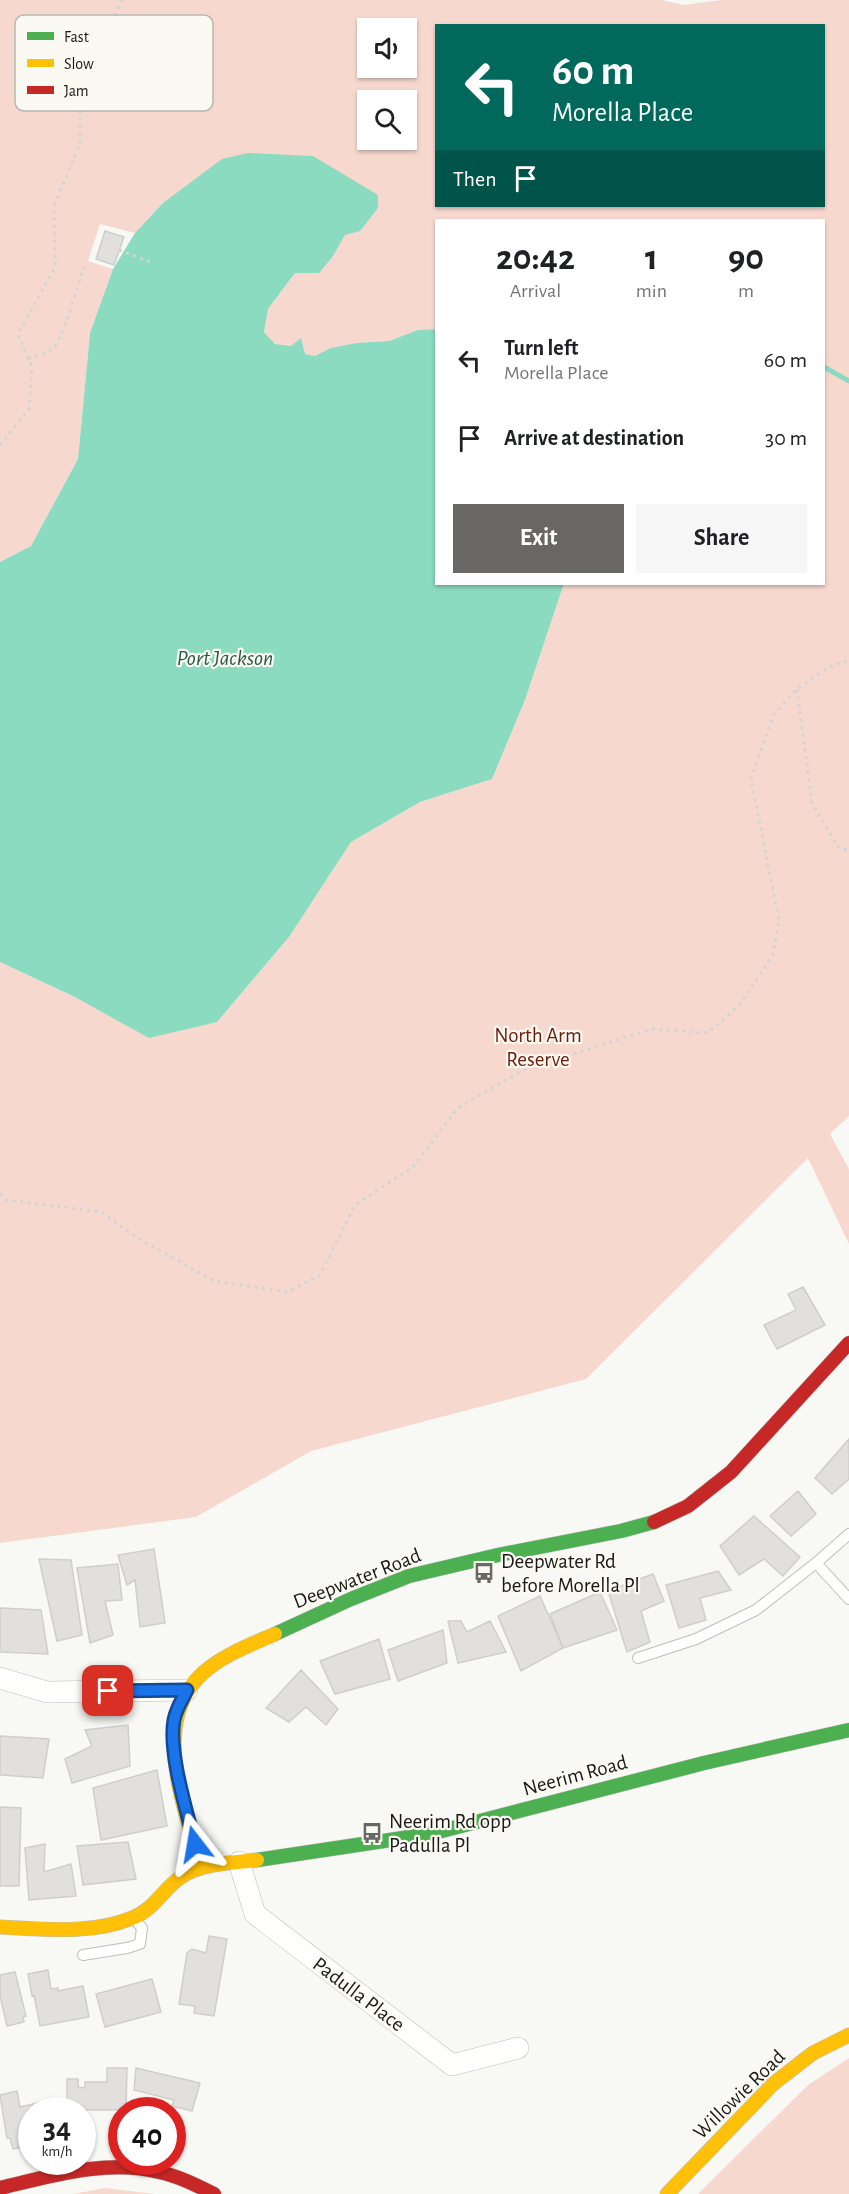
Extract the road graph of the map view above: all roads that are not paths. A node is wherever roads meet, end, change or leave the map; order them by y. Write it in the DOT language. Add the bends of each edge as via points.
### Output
graph roads {
  1 [pos="849,1342"];
  2 [pos="849,1534"];
  3 [pos="816,1563"];
  4 [pos="849,1599"];
  5 [pos="638,1658"];
  6 [pos="0,1678"];
  7 [pos="187,1690"];
  8 [pos="849,1730"];
  9 [pos="239,1862"];
  10 [pos="201,1868"];
  11 [pos="134,1918"];
  12 [pos="0,1927"];
  13 [pos="83,1955"];
  14 [pos="849,2035"];
  15 [pos="518,2048"];
  16 [pos="0,2188"];
  17 [pos="214,2194"];
  18 [pos="667,2194"];
  1 -- 7 [label="street, Deepwater Road" via="717,1487 676,1512 622,1531 403,1579 219,1661 195,1678"];
  2 -- 3 [label="lane"];
  3 -- 4 [label="lane"];
  3 -- 5 [label="lane" via="756,1610 696,1639"];
  6 -- 7 [label="street" via="47,1692"];
  7 -- 10 [label="street, Deepwater Road" via="174,1720 174,1750"];
  8 -- 9 [label="street, Neerim Road" via="704,1763 440,1832"];
  9 -- 10 [label="street, Neerim Road"];
  9 -- 15 [label="street, Padulla Place" via="255,1914 452,2065"];
  10 -- 11 [label="street" via="181,1877"];
  11 -- 12 [label="street" via="90,1928"];
  11 -- 13 [label="lane" via="142,1928 140,1944"];
  14 -- 18 [label="street, Willowie Road" via="813,2053 773,2084"];
  16 -- 17 [label="street" via="100,2167 138,2167 170,2173"];
}
